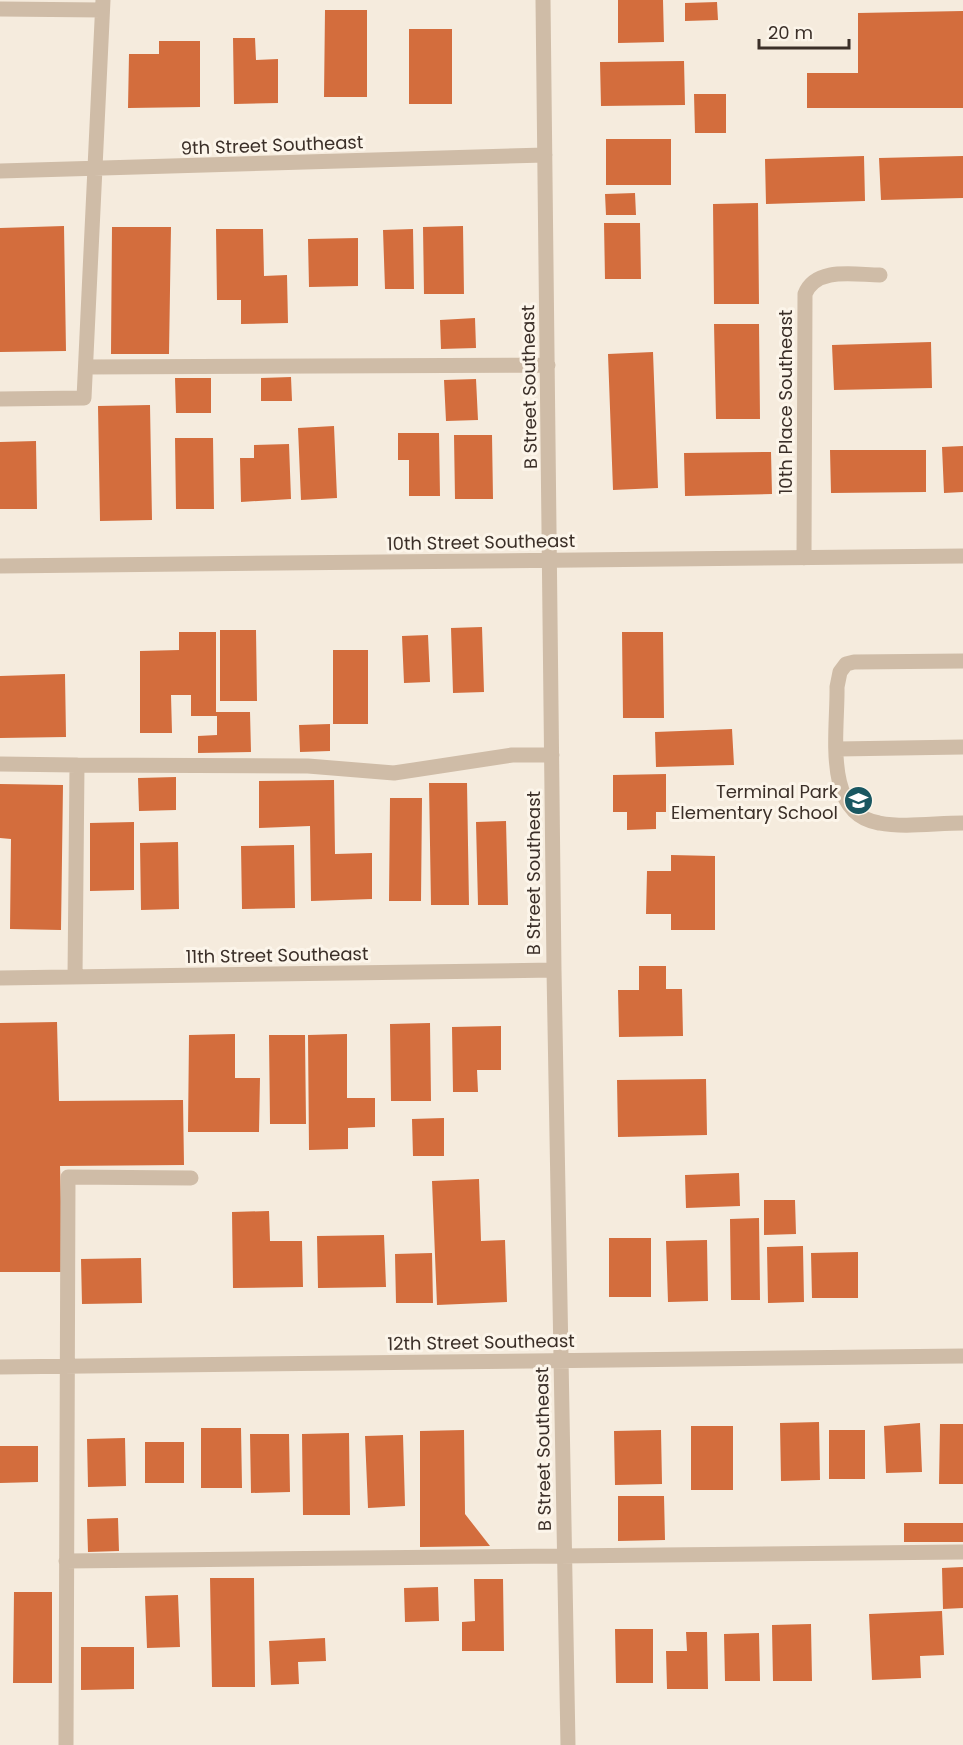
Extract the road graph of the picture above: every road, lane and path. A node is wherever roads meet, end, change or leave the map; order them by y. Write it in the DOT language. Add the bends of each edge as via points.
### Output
graph roads {
  1 [pos="543,0"];
  2 [pos="103,5"];
  3 [pos="0,9"];
  4 [pos="545,154"];
  5 [pos="96,170"];
  6 [pos="0,171"];
  7 [pos="880,275"];
  8 [pos="548,365"];
  9 [pos="86,367"];
  10 [pos="0,399"];
  11 [pos="963,556"];
  12 [pos="804,558"];
  13 [pos="550,561"];
  14 [pos="0,566"];
  15 [pos="963,661"];
  16 [pos="963,747"];
  17 [pos="838,749"];
  18 [pos="552,755"];
  19 [pos="0,764"];
  20 [pos="77,765"];
  21 [pos="963,823"];
  22 [pos="554,970"];
  23 [pos="75,977"];
  24 [pos="0,978"];
  25 [pos="191,1178"];
  26 [pos="963,1356"];
  27 [pos="561,1361"];
  28 [pos="66,1366"];
  29 [pos="0,1367"];
  30 [pos="963,1552"];
  31 [pos="564,1556"];
  32 [pos="66,1561"];
  33 [pos="66,1745"];
  34 [pos="568,1745"];
  1 -- 4 [label="street, B Street Southeast"];
  2 -- 3 [label="street"];
  2 -- 5 [label="street"];
  4 -- 5 [label="street, 9th Street Southeast"];
  4 -- 8 [label="street, B Street Southeast"];
  5 -- 6 [label="street, 9th Street Southeast"];
  5 -- 9 [label="street"];
  7 -- 12 [label="street, 10th Place Southeast" via="824,276 811,283 805,294"];
  8 -- 9 [label="street"];
  8 -- 13 [label="street, B Street Southeast"];
  9 -- 10 [label="street" via="84,398"];
  11 -- 12 [label="street, 10th Street Southeast"];
  12 -- 13 [label="street, 10th Street Southeast"];
  13 -- 14 [label="street, 10th Street Southeast"];
  13 -- 18 [label="street, B Street Southeast"];
  15 -- 17 [label="street" via="846,664 837,687"];
  16 -- 17 [label="street"];
  17 -- 21 [label="street" via="838,783 844,800 862,817 879,823"];
  18 -- 20 [label="street" via="512,755 394,773 308,766"];
  18 -- 22 [label="street, B Street Southeast"];
  19 -- 20 [label="street"];
  20 -- 23 [label="street"];
  22 -- 23 [label="street, 11th Street Southeast"];
  22 -- 27 [label="street, B Street Southeast"];
  23 -- 24 [label="street, 11th Street Southeast"];
  25 -- 28 [label="street" via="68,1177"];
  26 -- 27 [label="street, 12th Street Southeast"];
  27 -- 28 [label="street, 12th Street Southeast"];
  27 -- 31 [label="street, B Street Southeast"];
  28 -- 29 [label="street, 12th Street Southeast"];
  28 -- 32 [label="street"];
  30 -- 31 [label="street"];
  31 -- 32 [label="street"];
  31 -- 34 [label="street, B Street Southeast"];
  32 -- 33 [label="street"];
}
